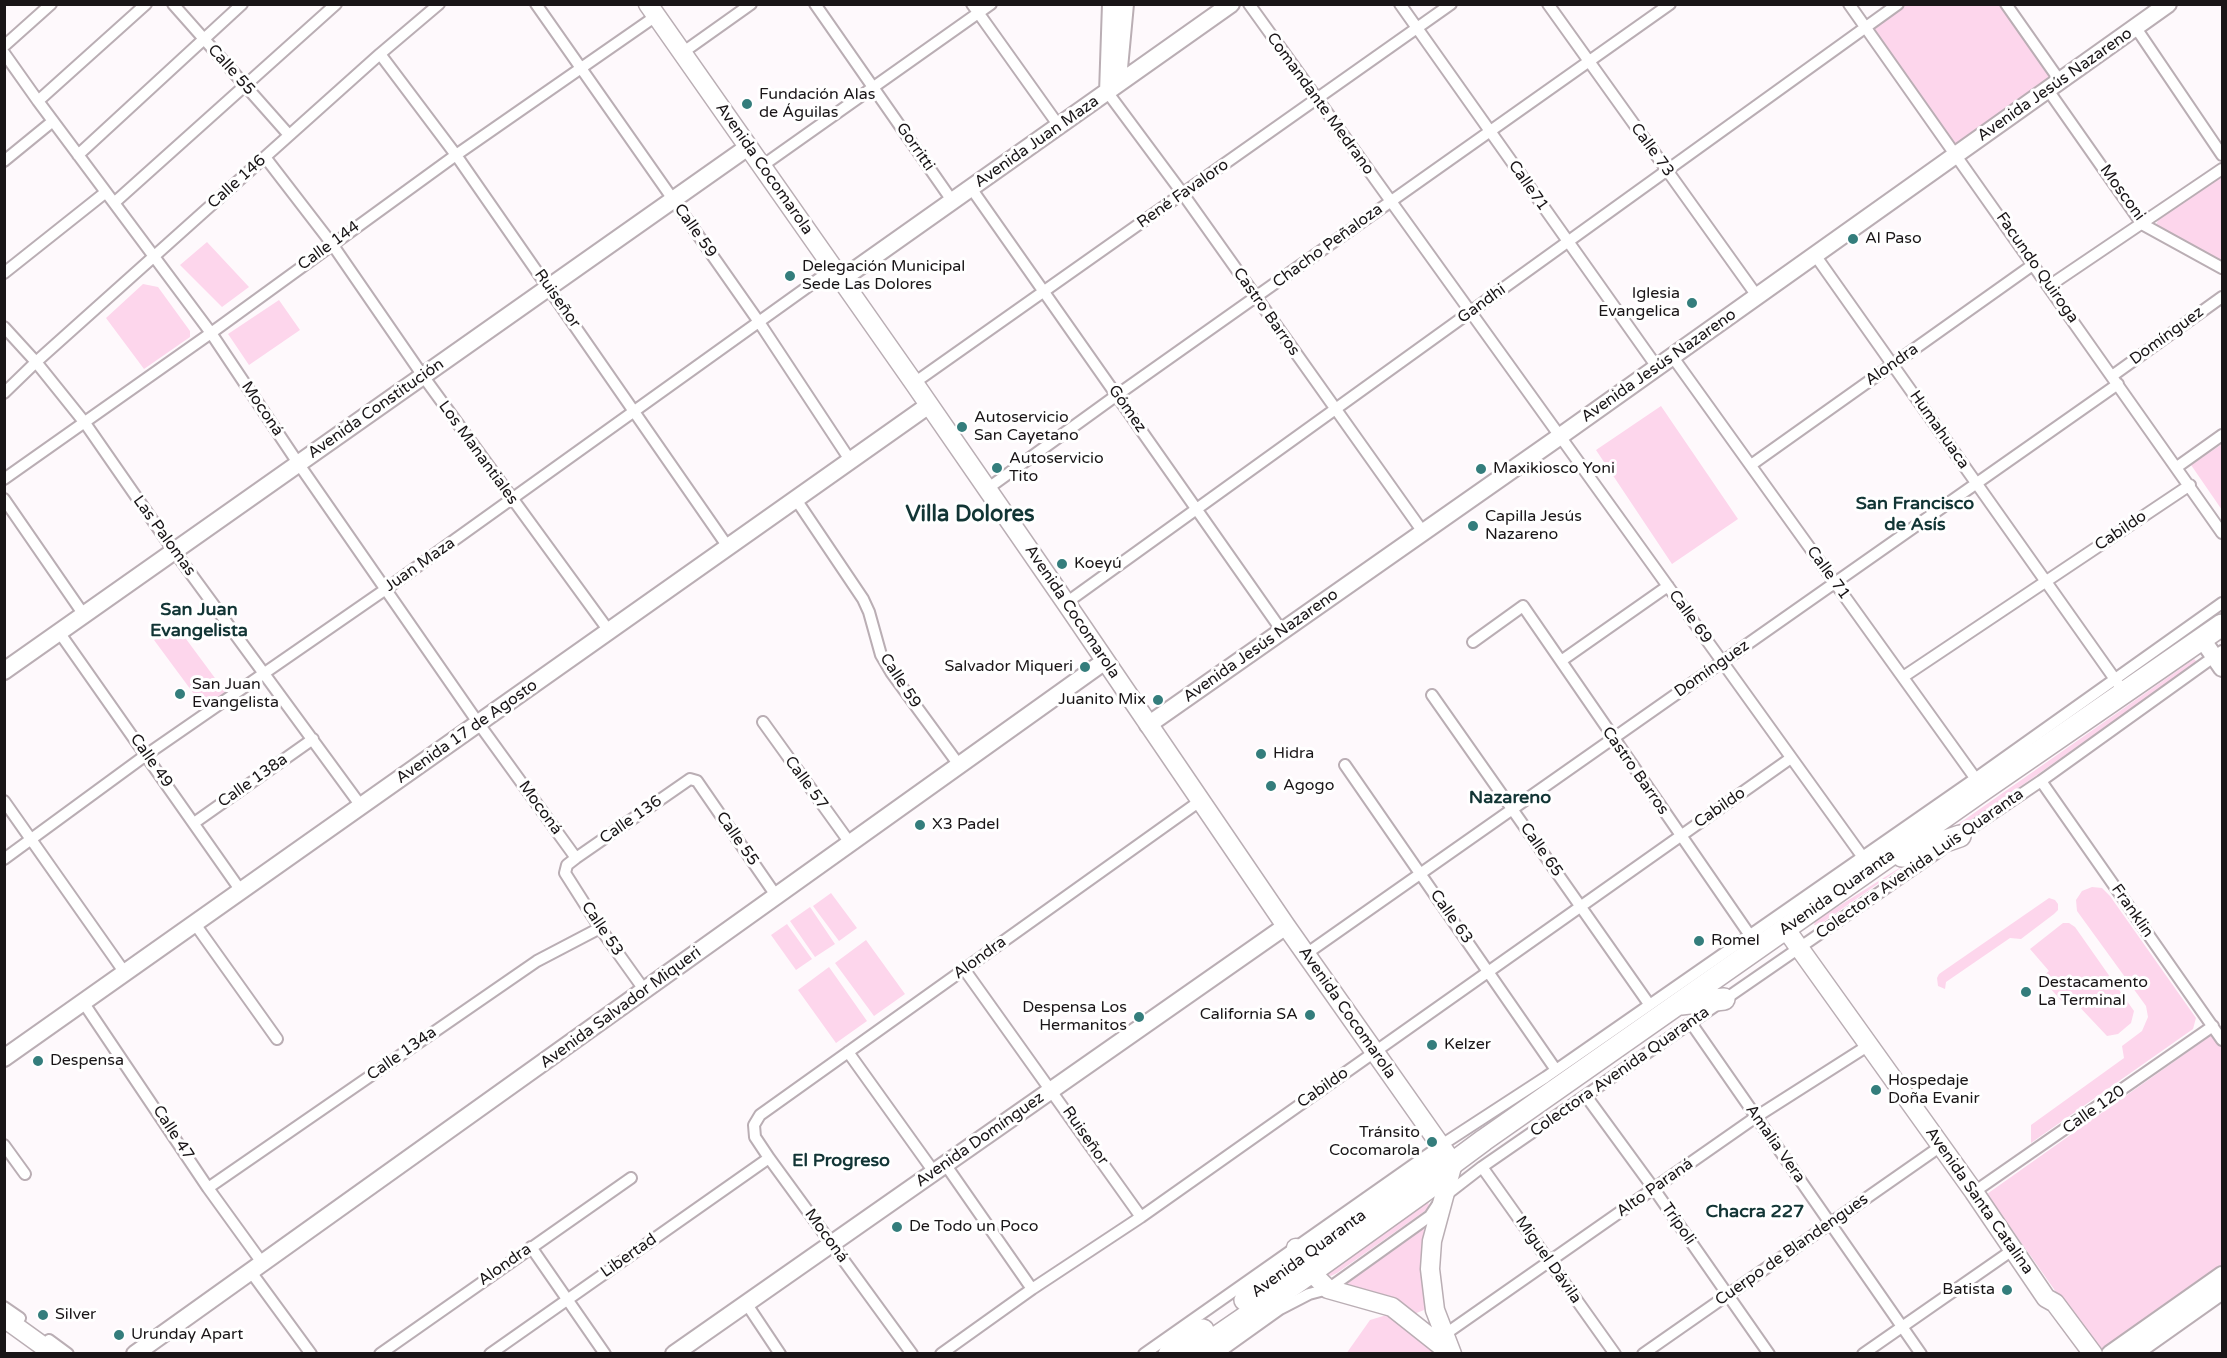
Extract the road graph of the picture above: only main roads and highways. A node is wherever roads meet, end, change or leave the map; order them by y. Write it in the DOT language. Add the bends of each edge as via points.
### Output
graph roads {
  1 [pos="1111,4"];
  2 [pos="1125,4"];
  3 [pos="1231,4"];
  4 [pos="2168,4"];
  5 [pos="652,10"];
  6 [pos="1113,88"];
  7 [pos="748,147"];
  8 [pos="838,274"];
  9 [pos="929,405"];
  10 [pos="2216,633"];
  11 [pos="2220,659"];
  12 [pos="1105,661"];
  13 [pos="4,671"];
  14 [pos="1148,725"];
  15 [pos="1960,836"];
  16 [pos="1871,860"];
  17 [pos="1781,922"];
  18 [pos="1286,926"];
  19 [pos="1724,999"];
  20 [pos="1678,1005"];
  21 [pos="6,1053"];
  22 [pos="1551,1073"];
  23 [pos="1581,1074"];
  24 [pos="1446,1154"];
  25 [pos="1303,1260"];
  26 [pos="2223,1275"];
  27 [pos="2223,1291"];
  28 [pos="2046,1298"];
  29 [pos="4,1317"];
  30 [pos="37,1330"];
  31 [pos="4,1332"];
  32 [pos="36,1353"];
  33 [pos="54,1353"];
  34 [pos="60,1353"];
  35 [pos="135,1353"];
  36 [pos="674,1353"];
  37 [pos="1169,1353"];
  38 [pos="1192,1353"];
  39 [pos="1451,1353"];
  40 [pos="2081,1353"];
  41 [pos="2093,1353"];
  42 [pos="2110,1353"];
  43 [pos="2133,1353"];
  1 -- 6 [label="main road"];
  2 -- 6 [label="main road"];
  3 -- 6 [label="main road, Avenida Juan Maza"];
  4 -- 14 [label="main road, Avenida Jesús Nazareno"];
  5 -- 7 [label="main road, Avenida Cocomarola"];
  6 -- 8 [label="main road, Avenida Juan Maza" via="953,202"];
  7 -- 8 [label="main road, Avenida Cocomarola"];
  7 -- 13 [label="main road, Avenida Constitución"];
  8 -- 9 [label="main road, Avenida Cocomarola"];
  9 -- 12 [label="main road, Avenida Cocomarola"];
  9 -- 21 [label="main road, Avenida 17 de Agosto" via="195,924"];
  10 -- 11 [label="main road"];
  10 -- 16 [label="highway, Avenida Quaranta" via="2120,686"];
  12 -- 14 [label="main road, Avenida Cocomarola"];
  12 -- 35 [label="main road, Avenida Salvador Miqueri"];
  14 -- 18 [label="main road, Avenida Cocomarola"];
  15 -- 16 [label="highway"];
  16 -- 17 [label="highway, Avenida Quaranta"];
  17 -- 20 [label="highway, Avenida Quaranta"];
  17 -- 28 [label="main road, Avenida Santa Catalina"];
  18 -- 24 [label="main road, Avenida Cocomarola"];
  18 -- 36 [label="main road, Avenida Domínguez"];
  19 -- 20 [label="highway"];
  20 -- 23 [label="highway, Avenida Quaranta"];
  22 -- 23 [label="highway"];
  23 -- 24 [label="highway, Avenida Quaranta"];
  24 -- 25 [label="highway, Avenida Quaranta" via="1441,1179"];
  24 -- 39 [label="main road" via="1430,1269 1433,1302"];
  25 -- 37 [label="highway, Avenida Quaranta"];
  25 -- 38 [label="highway, Avenida Quaranta"];
  25 -- 39 [label="main road" via="1328,1289 1392,1307"];
  26 -- 42 [label="main road"];
  27 -- 43 [label="main road"];
  28 -- 40 [label="main road, Avenida Santa Catalina" via="2048,1309"];
  28 -- 41 [label="main road, Avenida Santa Catalina" via="2055,1303"];
  29 -- 33 [label="main road"];
  30 -- 34 [label="main road"];
  31 -- 32 [label="main road"];
}
